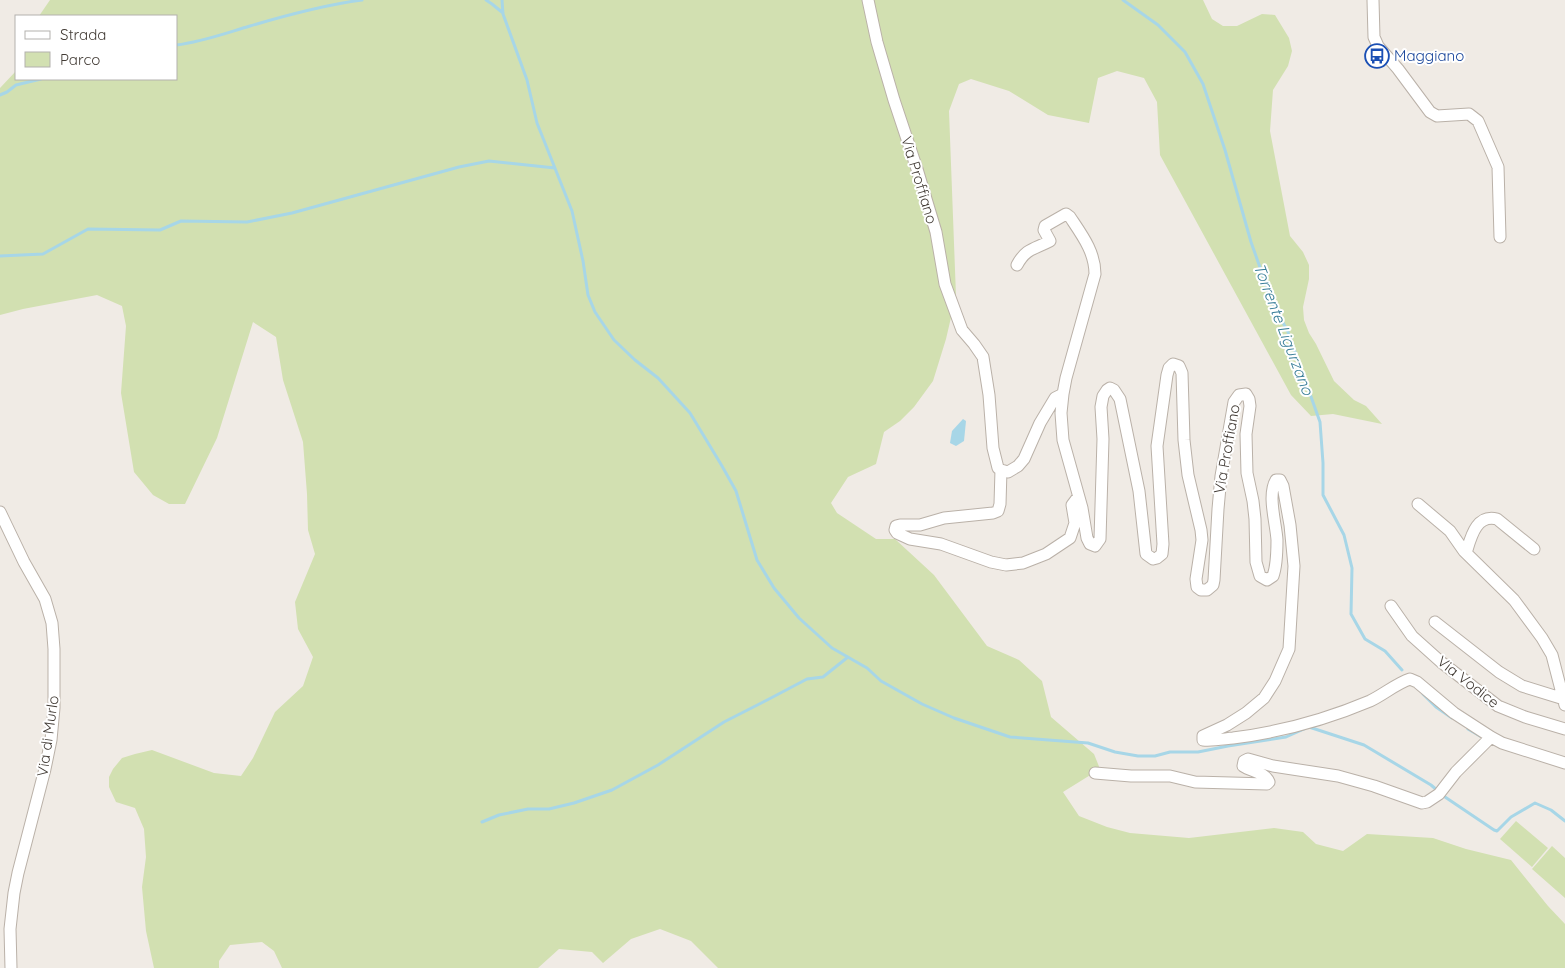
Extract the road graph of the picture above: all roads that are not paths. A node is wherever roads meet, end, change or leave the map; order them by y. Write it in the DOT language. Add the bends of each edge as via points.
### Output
graph roads {
  1 [pos="868,0"];
  2 [pos="1373,0"];
  3 [pos="1500,237"];
  4 [pos="1017,265"];
  5 [pos="1063,394"];
  6 [pos="1001,470"];
  7 [pos="1078,497"];
  8 [pos="1418,504"];
  9 [pos="0,512"];
  10 [pos="1534,550"];
  11 [pos="1466,553"];
  12 [pos="1391,606"];
  13 [pos="1435,622"];
  14 [pos="1564,702"];
  15 [pos="1565,729"];
  16 [pos="1490,737"];
  17 [pos="1565,763"];
  18 [pos="1095,773"];
  19 [pos="11,968"];
  1 -- 6 [label="street, Via Proffiano" via="894,100 936,232 945,284 962,330 983,357 993,448"];
  2 -- 3 [label="street" via="1374,37 1378,46 1430,112 1437,116 1469,114 1478,121 1498,167"];
  4 -- 5 [label="street, Via Proffiano" via="1028,251 1050,241 1043,228 1066,214 1092,253 1096,274"];
  5 -- 6 [label="street, Via Proffiano" via="1050,406 1024,459 1008,472"];
  5 -- 7 [label="street, Via Proffiano" via="1063,440"];
  6 -- 7 [label="street, Via Proffiano" via="998,511 944,518 920,525 900,525 895,530 910,539 941,544 990,562 1006,565 1023,563 1046,554 1070,538 1074,523 1072,505"];
  7 -- 16 [label="street, Via Proffiano" via="1086,538 1095,546 1100,539 1101,406 1105,393 1112,388 1120,399 1139,491 1146,554 1153,559 1162,554 1157,446 1166,375 1171,366 1177,364 1182,373 1188,475 1202,540 1196,583 1201,590 1207,590 1214,580 1221,476 1231,418 1236,398 1243,394 1248,396 1247,473 1255,519 1256,562 1264,580 1270,580 1276,564 1272,492 1275,482 1281,482 1285,490 1294,566 1288,648 1275,682 1264,698 1246,713 1202,738 1205,741 1258,735 1299,726 1370,700 1410,678"];
  8 -- 11 [label="street" via="1450,531"];
  9 -- 19 [label="street, Via di Murlo" via="45,599 52,623 54,649 54,708 50,740 14,892 10,928"];
  10 -- 11 [label="street" via="1497,519 1491,518 1478,524"];
  11 -- 14 [label="street" via="1514,600 1542,638 1552,655"];
  12 -- 15 [label="street, Via Vodice" via="1412,636 1498,706"];
  13 -- 14 [label="street" via="1499,672 1522,686"];
  16 -- 17 [label="street, Via Proffiano"];
  16 -- 18 [label="street" via="1439,794 1422,803 1338,776 1248,759 1243,766 1263,774 1268,778 1267,784 1195,782 1170,776"];
}
